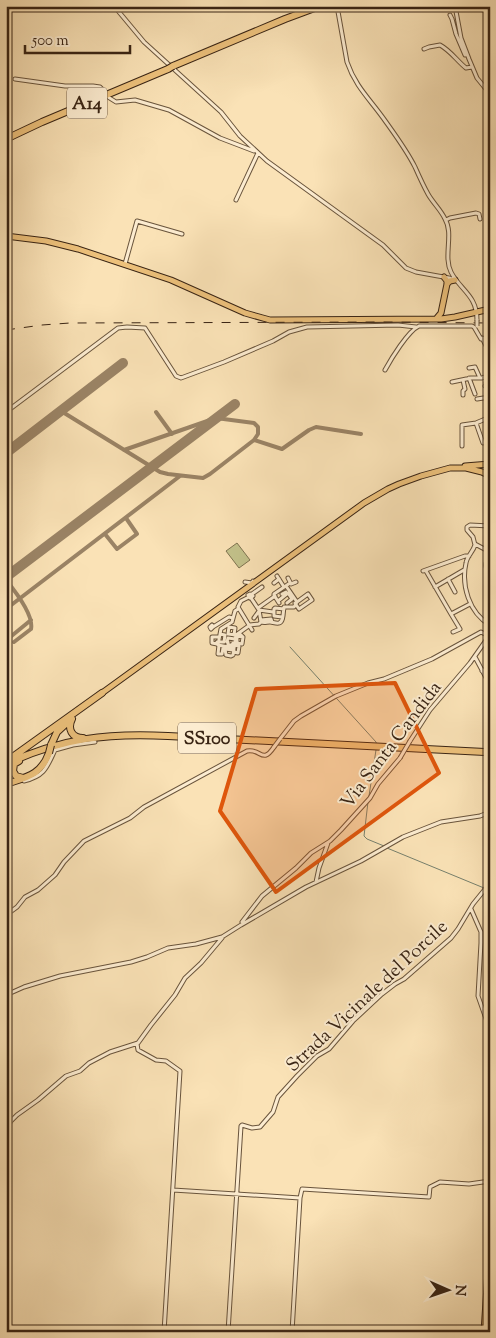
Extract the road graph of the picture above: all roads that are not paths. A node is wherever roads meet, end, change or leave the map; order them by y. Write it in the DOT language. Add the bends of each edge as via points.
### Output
graph roads {
  1 [pos="114,6"];
  2 [pos="312,6"];
  3 [pos="320,6"];
  4 [pos="463,6"];
  5 [pos="337,7"];
  6 [pos="455,8"];
  7 [pos="490,9"];
  8 [pos="450,15"];
  9 [pos="490,30"];
  10 [pos="424,49"];
  11 [pos="490,54"];
  12 [pos="472,65"];
  13 [pos="170,66"];
  14 [pos="15,79"];
  15 [pos="103,90"];
  16 [pos="490,94"];
  17 [pos="108,96"];
  18 [pos="6,138"];
  19 [pos="257,152"];
  20 [pos="236,200"];
  21 [pos="480,218"];
  22 [pos="446,220"];
  23 [pos="182,234"];
  24 [pos="6,236"];
  25 [pos="125,264"];
  26 [pos="449,281"];
  27 [pos="490,309"];
  28 [pos="476,312"];
  29 [pos="441,317"];
  30 [pos="416,327"];
  31 [pos="490,337"];
  32 [pos="482,339"];
  33 [pos="488,348"];
  34 [pos="490,353"];
  35 [pos="469,368"];
  36 [pos="385,370"];
  37 [pos="490,375"];
  38 [pos="469,378"];
  39 [pos="463,380"];
  40 [pos="479,380"];
  41 [pos="452,382"];
  42 [pos="490,382"];
  43 [pos="485,386"];
  44 [pos="475,394"];
  45 [pos="462,395"];
  46 [pos="490,397"];
  47 [pos="477,399"];
  48 [pos="6,412"];
  49 [pos="490,417"];
  50 [pos="476,423"];
  51 [pos="483,443"];
  52 [pos="462,446"];
  53 [pos="490,464"];
  54 [pos="458,467"];
  55 [pos="450,468"];
  56 [pos="490,476"];
  57 [pos="490,526"];
  58 [pos="475,543"];
  59 [pos="490,554"];
  60 [pos="469,556"];
  61 [pos="464,570"];
  62 [pos="490,576"];
  63 [pos="288,578"];
  64 [pos="448,579"];
  65 [pos="245,582"];
  66 [pos="296,582"];
  67 [pos="274,583"];
  68 [pos="290,583"];
  69 [pos="262,587"];
  70 [pos="285,587"];
  71 [pos="435,587"];
  72 [pos="286,592"];
  73 [pos="455,592"];
  74 [pos="249,594"];
  75 [pos="282,595"];
  76 [pos="275,596"];
  77 [pos="302,598"];
  78 [pos="287,603"];
  79 [pos="295,604"];
  80 [pos="306,604"];
  81 [pos="470,604"];
  82 [pos="238,608"];
  83 [pos="259,609"];
  84 [pos="284,609"];
  85 [pos="273,612"];
  86 [pos="451,614"];
  87 [pos="282,617"];
  88 [pos="233,618"];
  89 [pos="254,618"];
  90 [pos="261,621"];
  91 [pos="250,625"];
  92 [pos="490,625"];
  93 [pos="211,626"];
  94 [pos="252,630"];
  95 [pos="453,632"];
  96 [pos="490,635"];
  97 [pos="236,636"];
  98 [pos="243,637"];
  99 [pos="219,639"];
  100 [pos="223,648"];
  101 [pos="474,657"];
  102 [pos="490,667"];
  103 [pos="482,671"];
  104 [pos="490,685"];
  105 [pos="102,693"];
  106 [pos="74,716"];
  107 [pos="114,735"];
  108 [pos="95,742"];
  109 [pos="50,749"];
  110 [pos="6,763"];
  111 [pos="23,780"];
  112 [pos="6,785"];
  113 [pos="490,812"];
  114 [pos="328,842"];
  115 [pos="316,882"];
  116 [pos="490,883"];
  117 [pos="471,908"];
  118 [pos="6,915"];
  119 [pos="248,919"];
  120 [pos="224,936"];
  121 [pos="210,940"];
  122 [pos="216,946"];
  123 [pos="6,995"];
  124 [pos="490,1032"];
  125 [pos="137,1044"];
  126 [pos="490,1060"];
  127 [pos="6,1129"];
  128 [pos="490,1181"];
  129 [pos="173,1190"];
  130 [pos="236,1194"];
  131 [pos="300,1198"];
  132 [pos="490,1241"];
  133 [pos="164,1332"];
  134 [pos="228,1332"];
  135 [pos="292,1332"];
  136 [pos="484,1332"];
  1 -- 19 [label="street" via="144,42 220,112"];
  2 -- 13 [label="highway, A14"];
  3 -- 13 [label="highway, A14"];
  4 -- 7 [label="highway"];
  5 -- 22 [label="street" via="347,62 354,78 413,163"];
  6 -- 12 [label="street" via="461,38"];
  8 -- 12 [label="street"];
  9 -- 11 [label="street" via="487,41"];
  10 -- 12 [label="street" via="440,45 464,67"];
  12 -- 16 [label="street" via="477,78"];
  13 -- 18 [label="highway, A14"];
  14 -- 15 [label="street" via="65,86 93,86"];
  17 -- 19 [label="street" via="116,102 135,100 168,110 220,138"];
  19 -- 20 [label="street"];
  19 -- 26 [label="street" via="384,245 406,268"];
  21 -- 22 [label="street" via="476,213"];
  22 -- 26 [label="street"];
  23 -- 25 [label="street" via="137,221"];
  24 -- 25 [label="main road" via="62,244"];
  25 -- 29 [label="main road" via="264,319"];
  26 -- 28 [label="street" via="468,293"];
  26 -- 29 [label="main road"];
  27 -- 28 [label="main road"];
  28 -- 29 [label="main road" via="455,318"];
  28 -- 32 [label="street, bridge"];
  30 -- 32 [label="street" via="472,326"];
  30 -- 36 [label="street"];
  30 -- 48 [label="street" via="307,327 181,378 176,376 145,328 120,327"];
  31 -- 32 [label="street"];
  32 -- 33 [label="street"];
  33 -- 34 [label="street"];
  35 -- 40 [label="street" via="474,367"];
  37 -- 40 [label="street"];
  38 -- 39 [label="street"];
  38 -- 40 [label="street"];
  38 -- 44 [label="street"];
  39 -- 41 [label="street"];
  39 -- 45 [label="street" via="465,389"];
  42 -- 43 [label="street"];
  46 -- 47 [label="street"];
  49 -- 50 [label="street"];
  50 -- 51 [label="street"];
  50 -- 52 [label="street" via="462,424"];
  53 -- 54 [label="main road"];
  54 -- 55 [label="main road"];
  54 -- 56 [label="main road"];
  55 -- 65 [label="street" via="412,477 371,497 252,583"];
  55 -- 74 [label="main road" via="383,492"];
  57 -- 58 [label="street" via="468,526"];
  58 -- 59 [label="street"];
  58 -- 60 [label="street"];
  59 -- 62 [label="street" via="485,564"];
  60 -- 61 [label="street"];
  60 -- 71 [label="street" via="424,571"];
  61 -- 64 [label="street"];
  61 -- 81 [label="street"];
  63 -- 68 [label="street"];
  64 -- 71 [label="street"];
  64 -- 73 [label="street"];
  66 -- 68 [label="street"];
  67 -- 70 [label="street" via="279,577"];
  68 -- 70 [label="street"];
  69 -- 74 [label="street"];
  70 -- 75 [label="street"];
  70 -- 79 [label="street"];
  71 -- 86 [label="street"];
  72 -- 75 [label="street"];
  74 -- 82 [label="street"];
  74 -- 83 [label="street"];
  74 -- 105 [label="main road"];
  75 -- 76 [label="street"];
  75 -- 76 [label="street" via="278,602"];
  75 -- 78 [label="street"];
  75 -- 78 [label="street" via="288,593 292,599"];
  76 -- 83 [label="street"];
  77 -- 79 [label="street"];
  77 -- 80 [label="street"];
  77 -- 80 [label="street" via="308,594 312,600"];
  78 -- 79 [label="street"];
  79 -- 80 [label="street" via="299,609"];
  79 -- 84 [label="street" via="284,606"];
  81 -- 86 [label="street"];
  81 -- 92 [label="street"];
  82 -- 88 [label="street"];
  82 -- 91 [label="street"];
  83 -- 85 [label="street"];
  83 -- 89 [label="street"];
  83 -- 90 [label="street"];
  84 -- 85 [label="street" via="275,608"];
  84 -- 87 [label="street"];
  85 -- 87 [label="street" via="274,616"];
  86 -- 95 [label="street" via="460,629"];
  87 -- 90 [label="street" via="277,624 271,618"];
  88 -- 93 [label="street"];
  88 -- 99 [label="street" via="221,629"];
  90 -- 91 [label="street"];
  91 -- 94 [label="street"];
  91 -- 97 [label="street"];
  96 -- 101 [label="street, Via Santa Candida"];
  96 -- 118 [label="street, bridge" via="481,632 432,659 335,697 294,721 269,754 265,756 253,750 247,751 86,840 55,875"];
  97 -- 98 [label="street"];
  97 -- 99 [label="street" via="234,647"];
  99 -- 100 [label="street" via="218,654 222,654"];
  101 -- 103 [label="street"];
  101 -- 114 [label="street, Via Santa Candida, bridge" via="433,706 369,799"];
  102 -- 103 [label="street"];
  103 -- 104 [label="street"];
  105 -- 106 [label="highway"];
  105 -- 110 [label="highway"];
  106 -- 107 [label="highway" via="70,730 79,738"];
  106 -- 109 [label="highway" via="56,734"];
  107 -- 109 [label="highway, SS100" via="168,736 485,753 136,736 97,738"];
  107 -- 110 [label="highway, SS100" via="56,745"];
  108 -- 111 [label="street" via="55,750 41,774"];
  109 -- 110 [label="highway, SS100"];
  109 -- 111 [label="highway" via="39,770"];
  109 -- 111 [label="highway, SS100" via="14,764 14,774"];
  111 -- 112 [label="highway"];
  113 -- 115 [label="street" via="430,826"];
  114 -- 115 [label="street"];
  114 -- 119 [label="street, Via Santa Candida" via="262,896"];
  115 -- 119 [label="street"];
  116 -- 117 [label="street, Strada Vicinale del Porcile"];
  117 -- 124 [label="street" via="481,932 478,996"];
  117 -- 130 [label="street, Strada Vicinale del Porcile" via="447,942 382,994 328,1051 297,1076 278,1097 273,1112 260,1127 241,1126"];
  119 -- 120 [label="street"];
  120 -- 121 [label="street"];
  120 -- 122 [label="street"];
  121 -- 122 [label="street"];
  121 -- 123 [label="street" via="168,948 129,963 60,976"];
  122 -- 125 [label="street" via="185,978"];
  124 -- 126 [label="street"];
  125 -- 127 [label="street" via="110,1052 66,1076 17,1115"];
  125 -- 129 [label="street" via="142,1053 166,1061 180,1071"];
  128 -- 131 [label="street" via="469,1184 438,1182 429,1188 429,1197 302,1189"];
  129 -- 130 [label="street"];
  129 -- 133 [label="street"];
  130 -- 131 [label="street"];
  130 -- 134 [label="street"];
  131 -- 135 [label="street"];
  132 -- 136 [label="main road"];
}
